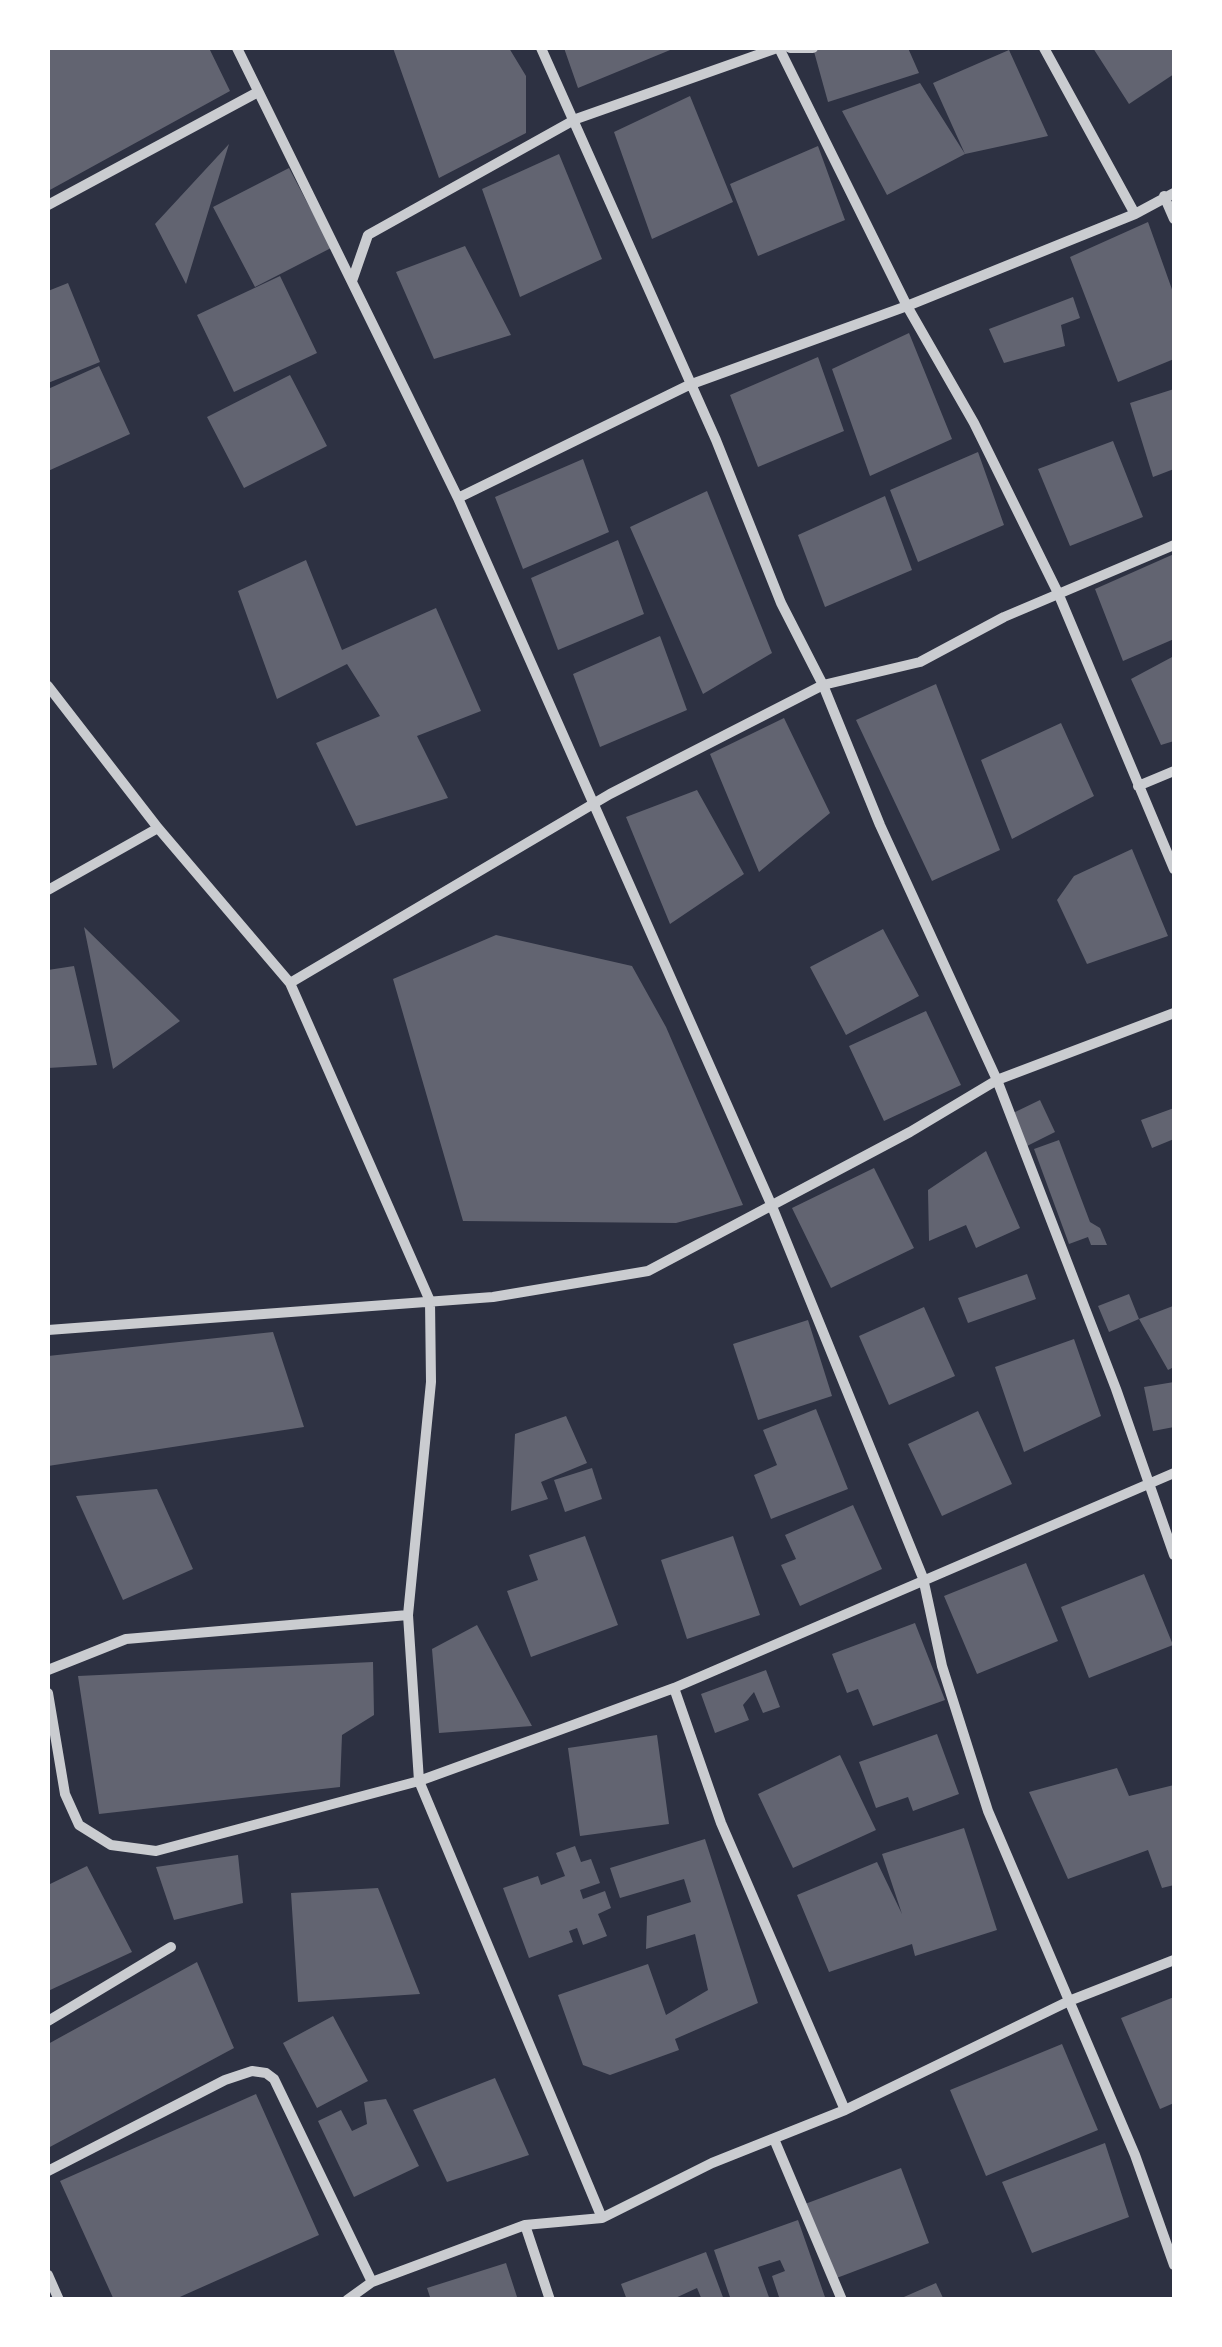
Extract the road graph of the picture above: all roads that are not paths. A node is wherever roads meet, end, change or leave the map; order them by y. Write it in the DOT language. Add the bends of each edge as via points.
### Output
graph roads {
  1 [pos="237,48"];
  2 [pos="541,48"];
  3 [pos="778,48"];
  4 [pos="790,48"];
  5 [pos="813,48"];
  6 [pos="1044,48"];
  7 [pos="258,92"];
  8 [pos="576,119"];
  9 [pos="1170,194"];
  10 [pos="48,205"];
  11 [pos="1135,214"];
  12 [pos="1174,219"];
  13 [pos="352,281"];
  14 [pos="907,306"];
  15 [pos="689,385"];
  16 [pos="458,498"];
  17 [pos="1174,545"];
  18 [pos="1058,593"];
  19 [pos="823,685"];
  20 [pos="48,686"];
  21 [pos="1174,771"];
  22 [pos="1138,786"];
  23 [pos="596,802"];
  24 [pos="158,828"];
  25 [pos="1174,869"];
  26 [pos="48,890"];
  27 [pos="290,983"];
  28 [pos="1174,1012"];
  29 [pos="997,1080"];
  30 [pos="771,1204"];
  31 [pos="430,1301"];
  32 [pos="48,1330"];
  33 [pos="1174,1472"];
  34 [pos="1147,1484"];
  35 [pos="1174,1555"];
  36 [pos="924,1578"];
  37 [pos="408,1615"];
  38 [pos="48,1670"];
  39 [pos="674,1688"];
  40 [pos="48,1693"];
  41 [pos="420,1781"];
  42 [pos="171,1948"];
  43 [pos="1174,1960"];
  44 [pos="1069,2000"];
  45 [pos="48,2021"];
  46 [pos="845,2110"];
  47 [pos="774,2138"];
  48 [pos="48,2171"];
  49 [pos="602,2218"];
  50 [pos="526,2226"];
  51 [pos="1174,2265"];
  52 [pos="48,2274"];
  53 [pos="372,2282"];
  54 [pos="59,2300"];
  55 [pos="346,2300"];
  56 [pos="550,2300"];
  57 [pos="842,2300"];
  1 -- 7 [label="street"];
  2 -- 8 [label="street"];
  3 -- 8 [label="street"];
  3 -- 14 [label="street"];
  4 -- 5 [label="street"];
  6 -- 11 [label="street"];
  7 -- 10 [label="street"];
  7 -- 13 [label="street"];
  8 -- 13 [label="street" via="368,236"];
  8 -- 15 [label="street"];
  9 -- 11 [label="street"];
  9 -- 12 [label="street"];
  11 -- 14 [label="street"];
  13 -- 16 [label="street"];
  14 -- 15 [label="street"];
  14 -- 18 [label="street"];
  15 -- 16 [label="street"];
  15 -- 19 [label="street"];
  16 -- 23 [label="street"];
  17 -- 18 [label="street"];
  18 -- 19 [label="street" via="920,662"];
  18 -- 22 [label="street"];
  19 -- 23 [label="street"];
  19 -- 29 [label="street"];
  20 -- 24 [label="street"];
  21 -- 22 [label="street"];
  22 -- 25 [label="street"];
  23 -- 27 [label="street"];
  23 -- 30 [label="street"];
  24 -- 26 [label="street"];
  24 -- 27 [label="street"];
  27 -- 31 [label="street"];
  28 -- 29 [label="street"];
  29 -- 30 [label="street"];
  29 -- 34 [label="street"];
  30 -- 31 [label="street" via="648,1271"];
  30 -- 36 [label="street"];
  31 -- 32 [label="street"];
  31 -- 37 [label="street" via="432,1382"];
  33 -- 34 [label="street"];
  34 -- 35 [label="street"];
  34 -- 36 [label="street"];
  36 -- 39 [label="street"];
  36 -- 44 [label="street" via="942,1666 988,1811"];
  37 -- 38 [label="street" via="126,1638"];
  37 -- 41 [label="street"];
  39 -- 41 [label="street"];
  39 -- 46 [label="street" via="721,1823"];
  40 -- 41 [label="street" via="65,1794 79,1826 112,1845 156,1851"];
  41 -- 49 [label="street"];
  42 -- 45 [label="street"];
  43 -- 44 [label="street"];
  44 -- 46 [label="street"];
  44 -- 51 [label="street"];
  46 -- 47 [label="street"];
  47 -- 49 [label="street"];
  47 -- 57 [label="street"];
  48 -- 53 [label="street" via="224,2080 266,2073"];
  49 -- 50 [label="street"];
  50 -- 53 [label="street"];
  50 -- 56 [label="street"];
  52 -- 54 [label="street"];
  53 -- 55 [label="street"];
}
